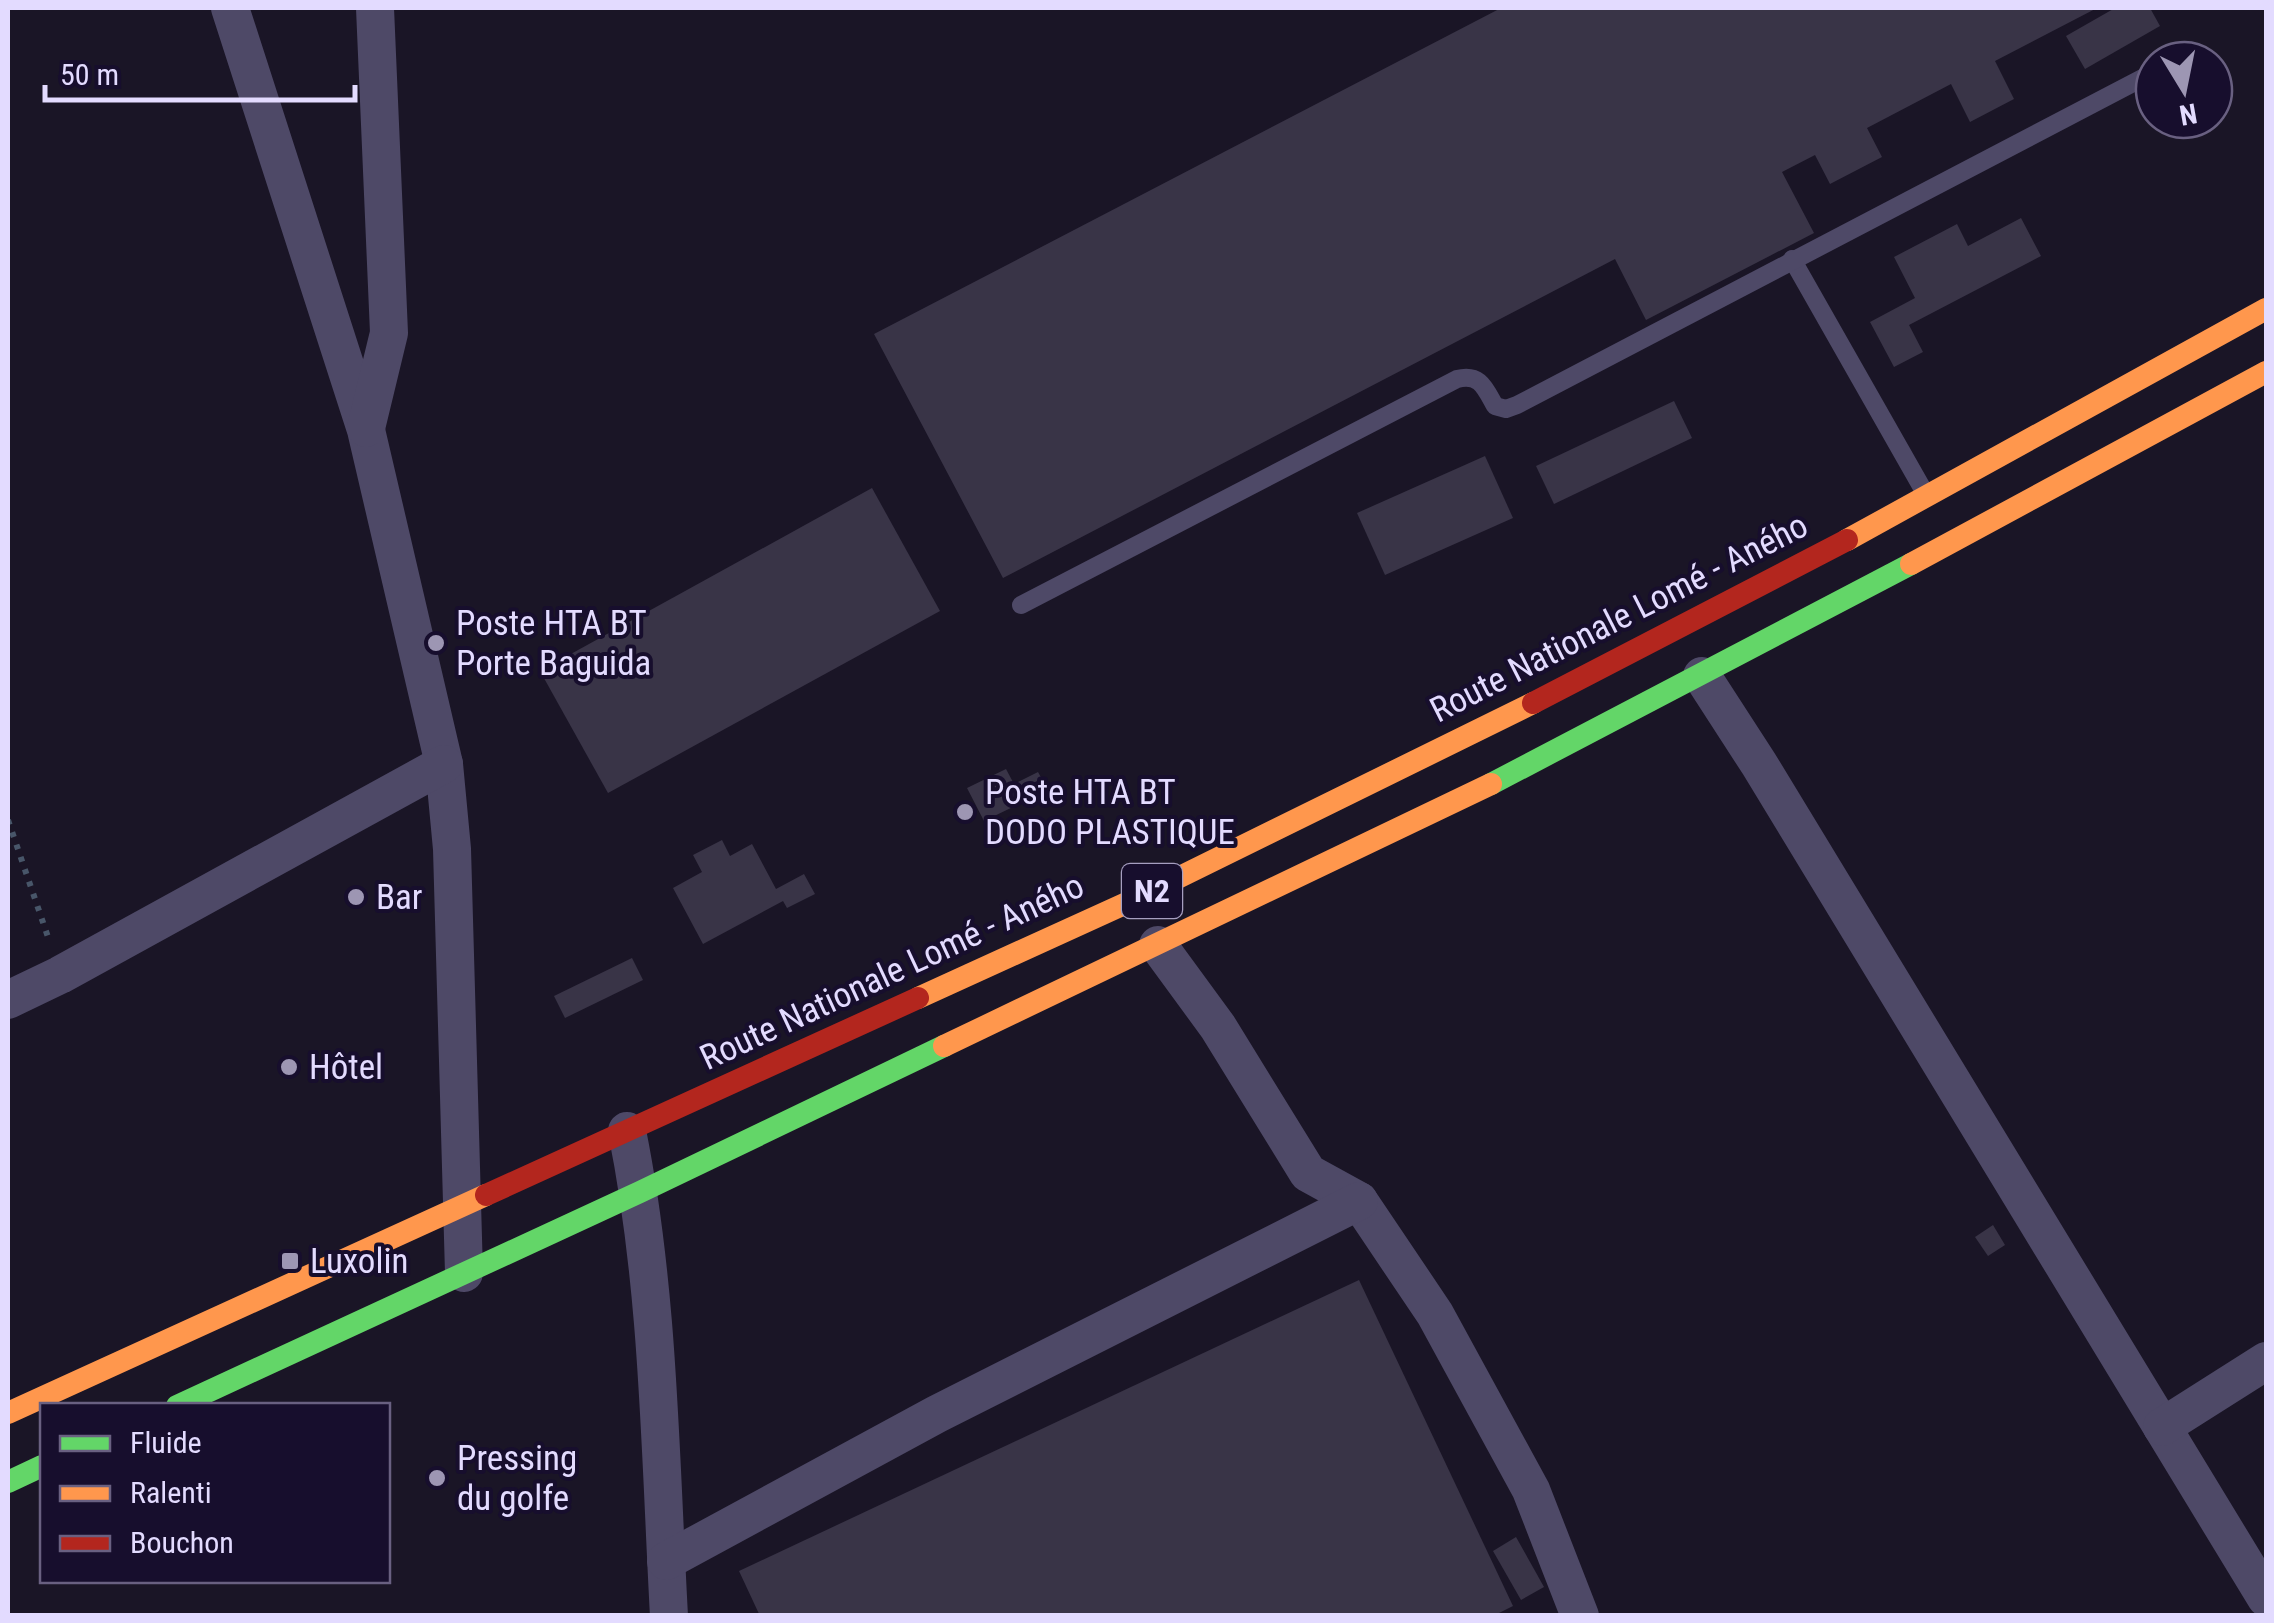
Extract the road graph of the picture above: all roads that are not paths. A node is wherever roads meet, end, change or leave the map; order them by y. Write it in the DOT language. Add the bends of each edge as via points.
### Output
graph roads {
  1 [pos="230,8"];
  2 [pos="375,8"];
  3 [pos="2134,82"];
  4 [pos="1792,259"];
  5 [pos="2266,309"];
  6 [pos="2266,372"];
  7 [pos="366,430"];
  8 [pos="1928,498"];
  9 [pos="1021,605"];
  10 [pos="1702,676"];
  11 [pos="444,764"];
  12 [pos="1158,946"];
  13 [pos="8,1000"];
  14 [pos="627,1130"];
  15 [pos="640,1192"];
  16 [pos="1359,1201"];
  17 [pos="464,1205"];
  18 [pos="464,1272"];
  19 [pos="2266,1361"];
  20 [pos="183,1403"];
  21 [pos="8,1413"];
  22 [pos="2162,1426"];
  23 [pos="40,1467"];
  24 [pos="8,1482"];
  25 [pos="666,1562"];
  26 [pos="2266,1598"];
  27 [pos="669,1616"];
  28 [pos="1580,1616"];
  1 -- 7 [label="street"];
  2 -- 7 [label="street" via="389,333"];
  3 -- 4 [label="lane"];
  4 -- 8 [label="lane"];
  4 -- 9 [label="lane" via="1506,409 1495,406 1481,382 1457,379"];
  5 -- 8 [label="highway, Route Nationale Lomé - Aného / N2"];
  6 -- 10 [label="highway, N2"];
  7 -- 11 [label="street"];
  8 -- 14 [label="highway, Route Nationale Lomé - Aného / N2" via="1131,901"];
  10 -- 12 [label="highway, N2"];
  10 -- 22 [label="street"];
  11 -- 13 [label="street"];
  11 -- 17 [label="street"];
  12 -- 15 [label="highway, N2"];
  12 -- 16 [label="street" via="1218,1027 1308,1173"];
  14 -- 15 [label="street"];
  14 -- 17 [label="highway, Route Nationale Lomé - Aného / N2"];
  15 -- 18 [label="highway, N2"];
  15 -- 25 [label="street" via="654,1306"];
  16 -- 25 [label="street" via="937,1414"];
  16 -- 28 [label="street" via="1435,1314 1532,1490"];
  17 -- 18 [label="street"];
  17 -- 21 [label="highway, Route Nationale Lomé - Aného / N2"];
  18 -- 20 [label="highway, N2"];
  19 -- 22 [label="street"];
  22 -- 26 [label="street"];
  23 -- 24 [label="highway"];
  25 -- 27 [label="street"];
}
